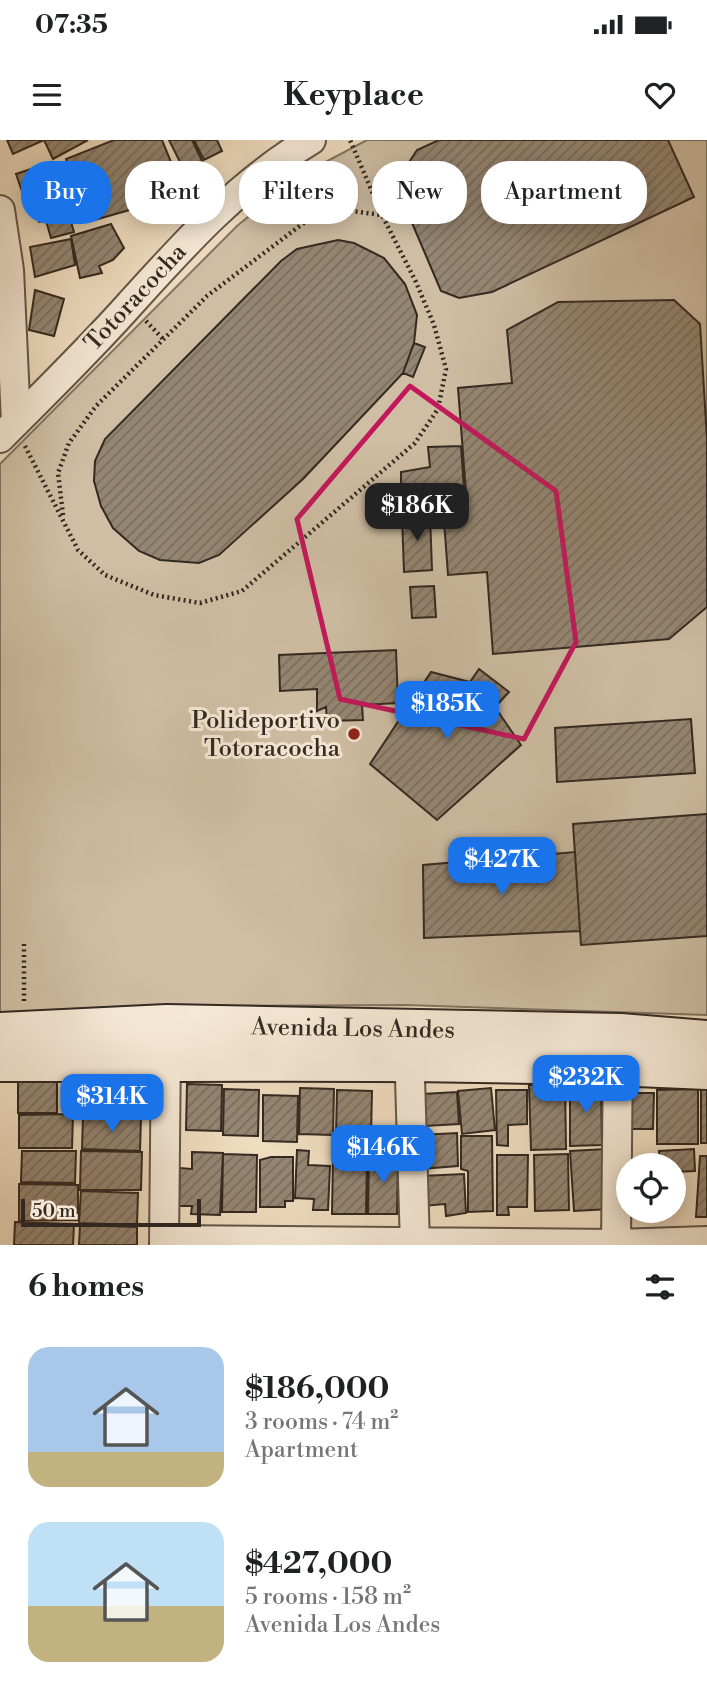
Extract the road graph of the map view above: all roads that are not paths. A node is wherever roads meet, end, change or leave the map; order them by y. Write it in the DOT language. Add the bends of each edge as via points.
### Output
graph roads {
  1 [pos="311,140"];
  2 [pos="0,210"];
  3 [pos="8,430"];
  4 [pos="12,1031"];
  5 [pos="707,1040"];
  6 [pos="166,1042"];
  7 [pos="410,1046"];
  8 [pos="618,1049"];
  9 [pos="0,1062"];
  10 [pos="707,1070"];
  11 [pos="707,1241"];
  12 [pos="164,1242"];
  13 [pos="415,1244"];
  14 [pos="616,1244"];
  1 -- 3 [label="street, Totoracocha" via="227,201"];
  2 -- 3 [label="street" via="9,270"];
  4 -- 6 [label="main road, Avenida Los Andes"];
  5 -- 8 [label="main road, Avenida Los Andes"];
  6 -- 7 [label="main road, Avenida Los Andes"];
  6 -- 9 [label="main road, Avenida Los Andes"];
  6 -- 12 [label="street"];
  7 -- 8 [label="main road, Avenida Los Andes"];
  7 -- 13 [label="street"];
  8 -- 10 [label="main road, Avenida Los Andes"];
  8 -- 14 [label="street"];
  11 -- 14 [label="street"];
  12 -- 13 [label="street"];
  13 -- 14 [label="street"];
}
